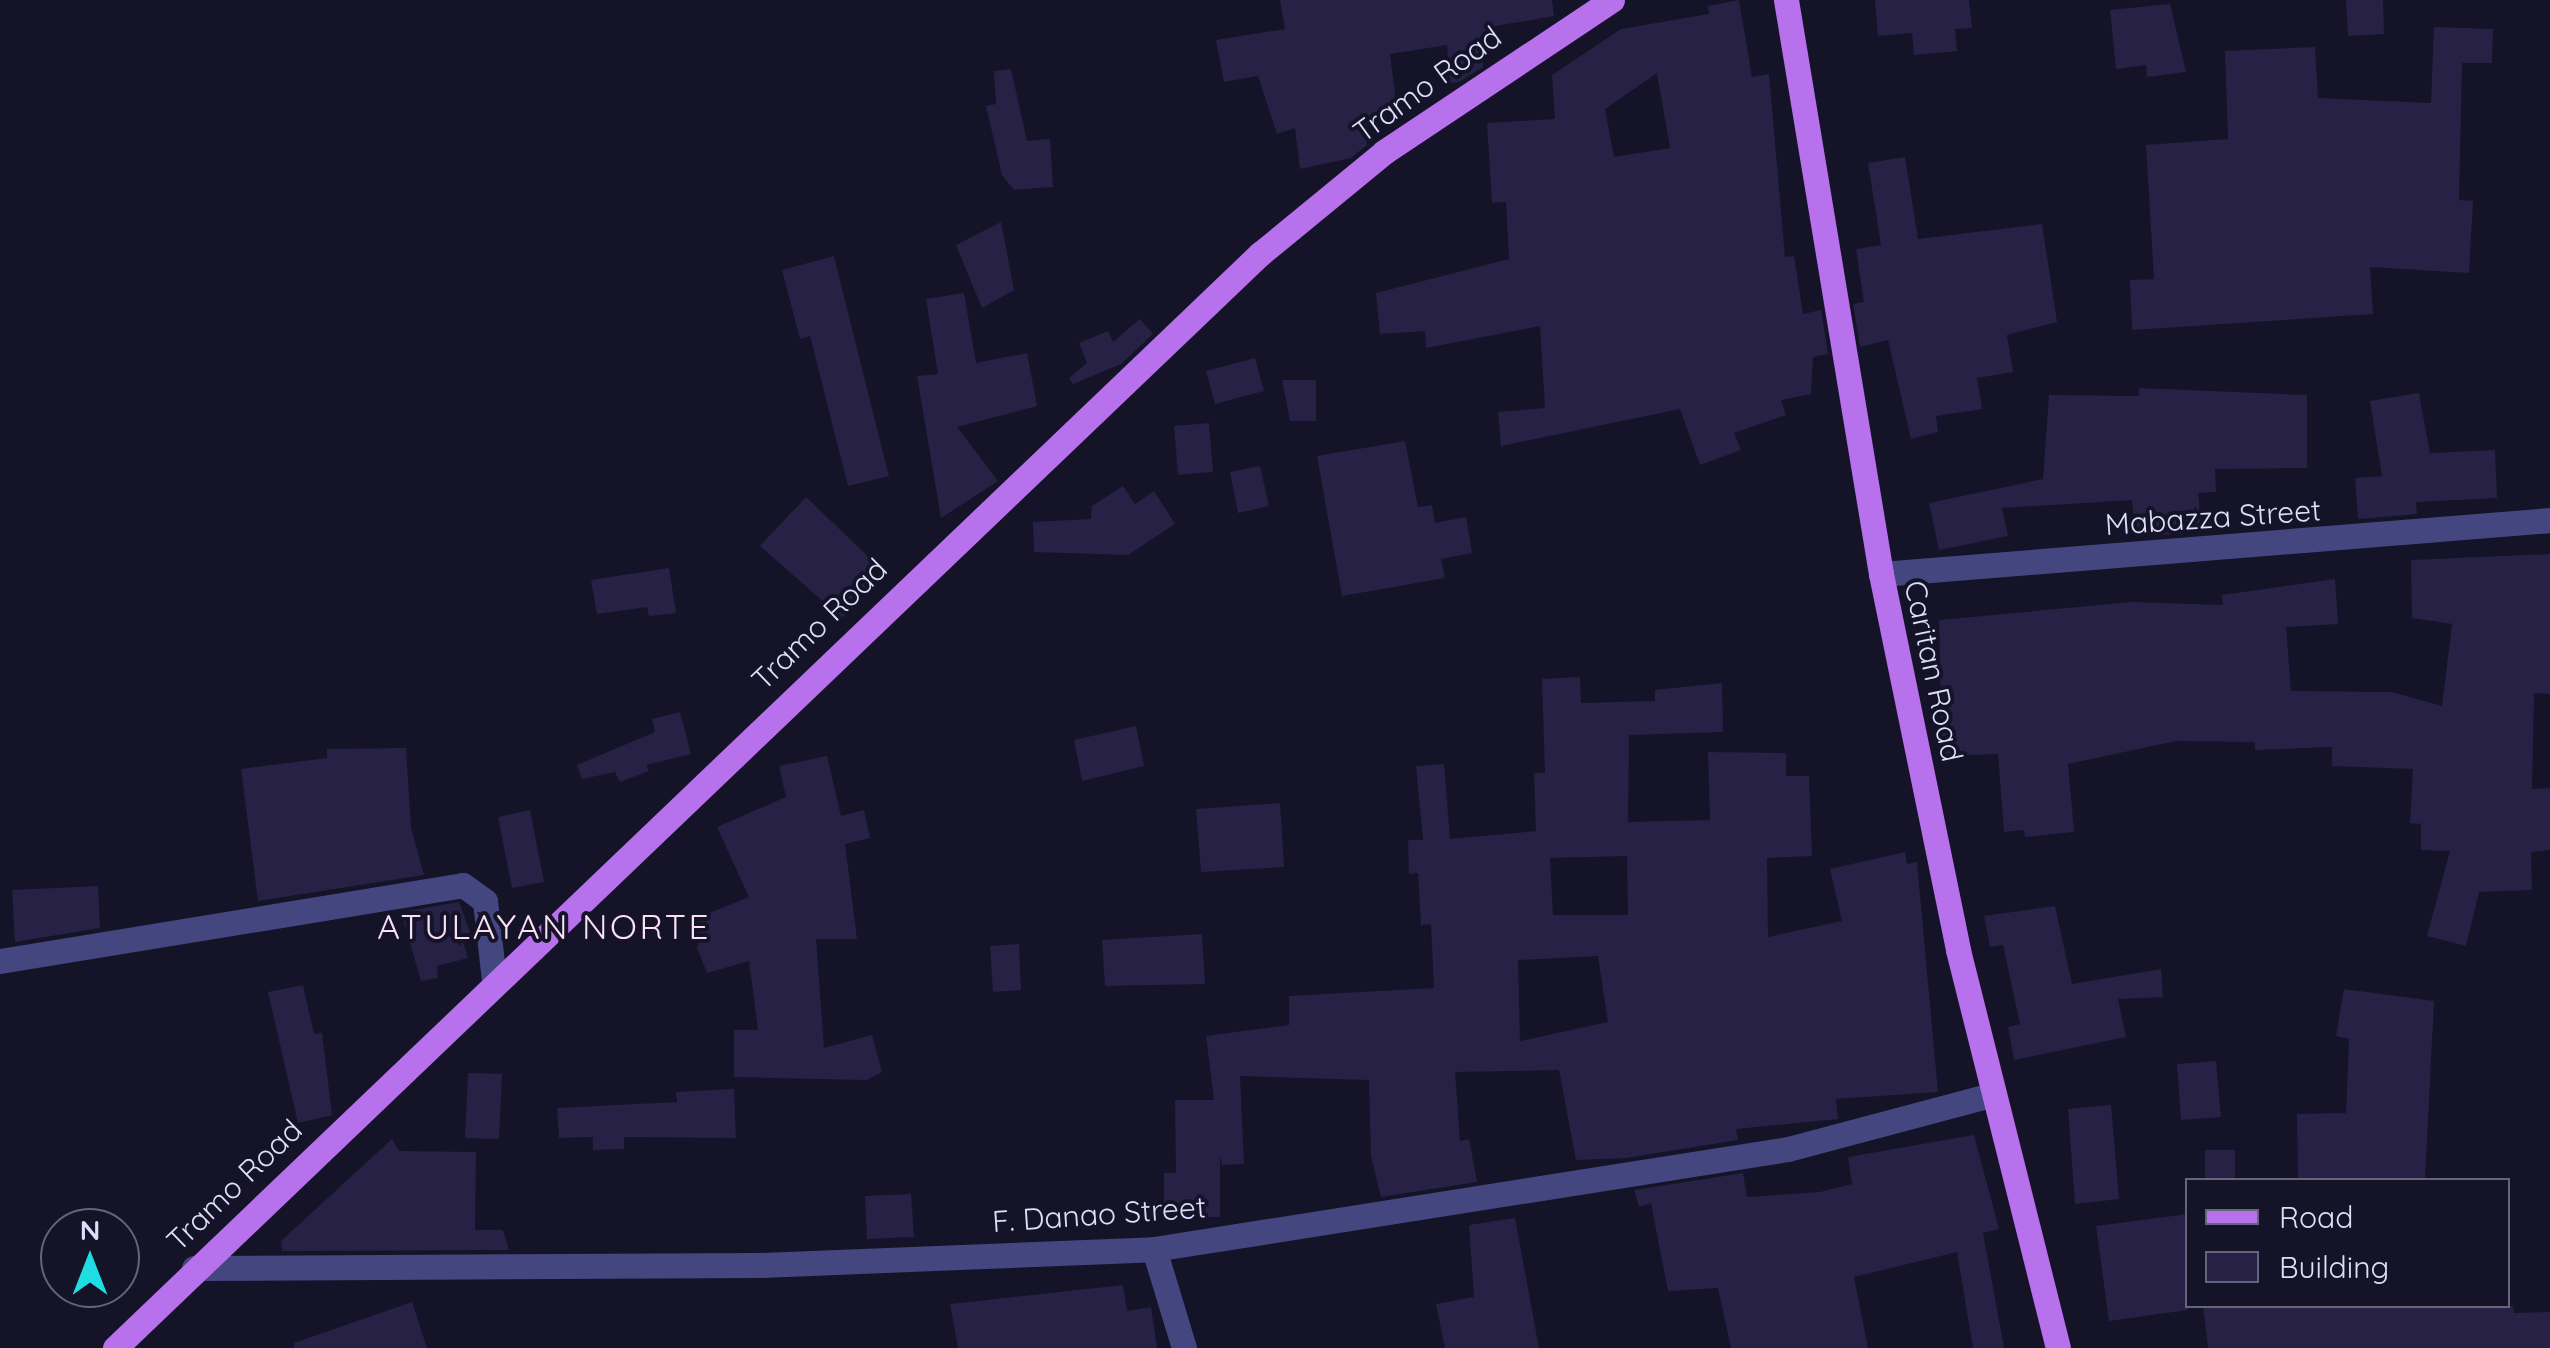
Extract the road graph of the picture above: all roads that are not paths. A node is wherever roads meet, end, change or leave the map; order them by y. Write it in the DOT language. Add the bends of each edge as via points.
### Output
graph roads {
  1 [pos="1612,0"];
  2 [pos="1786,0"];
  3 [pos="2550,520"];
  4 [pos="1880,574"];
  5 [pos="0,961"];
  6 [pos="494,980"];
  7 [pos="1994,1094"];
  8 [pos="1154,1249"];
  9 [pos="194,1268"];
  10 [pos="114,1348"];
  11 [pos="1184,1348"];
  12 [pos="2058,1348"];
  1 -- 6 [label="main road, Tramo Road" via="1384,152 1260,254"];
  2 -- 4 [label="main road, Caritan Road"];
  3 -- 4 [label="street, Mabazza Street"];
  4 -- 7 [label="main road, Caritan Road"];
  5 -- 6 [label="street" via="462,885 485,901"];
  6 -- 9 [label="main road, Tramo Road"];
  7 -- 8 [label="street, F. Danao Street" via="1788,1148"];
  7 -- 12 [label="main road, Caritan Road"];
  8 -- 9 [label="street, F. Danao Street" via="760,1264"];
  8 -- 11 [label="street"];
  9 -- 10 [label="main road, Tramo Road"];
}
